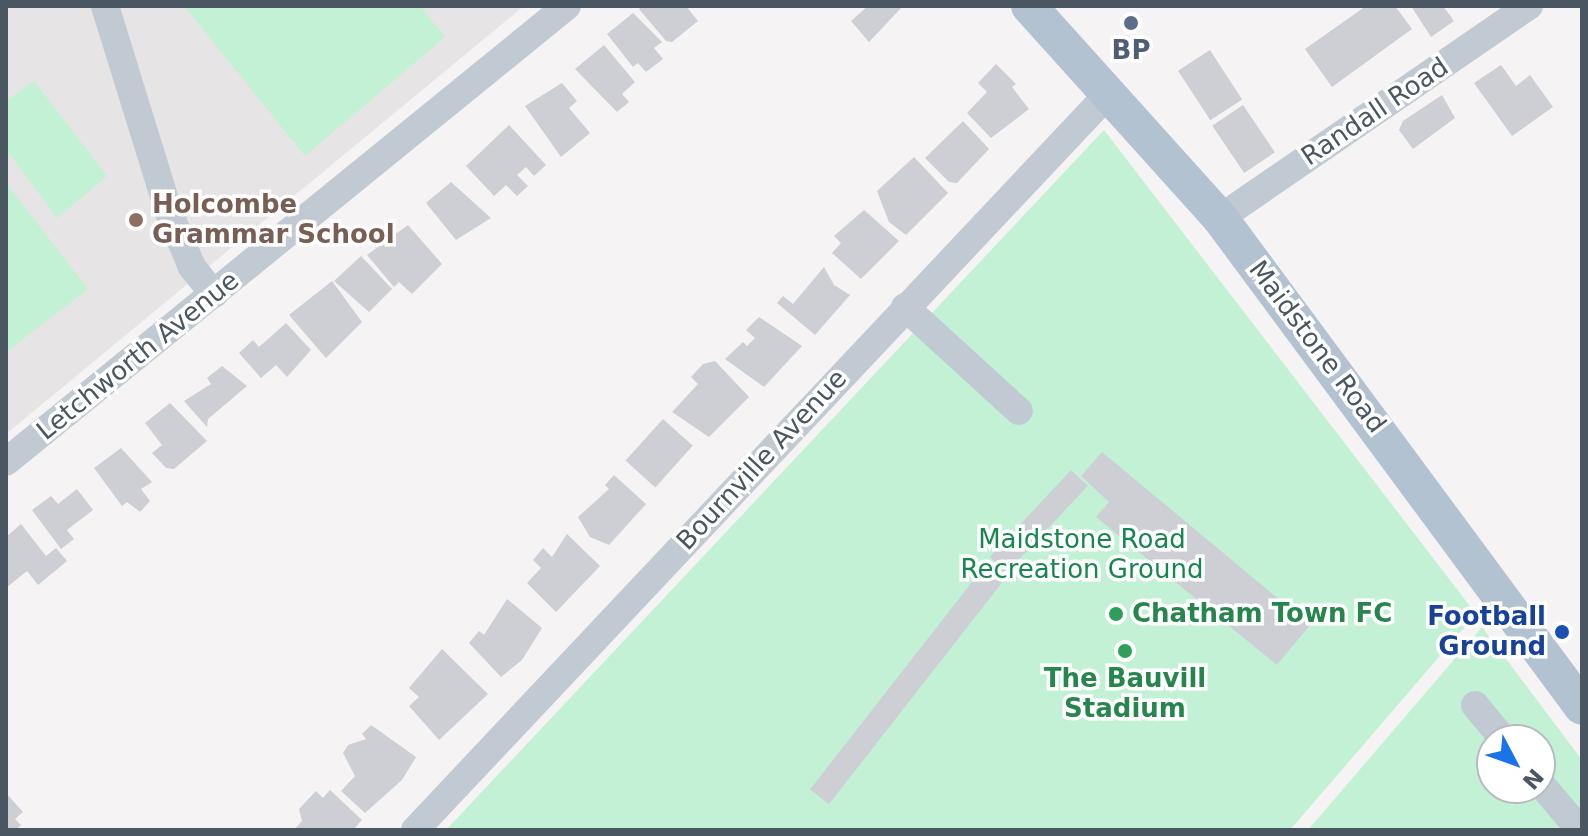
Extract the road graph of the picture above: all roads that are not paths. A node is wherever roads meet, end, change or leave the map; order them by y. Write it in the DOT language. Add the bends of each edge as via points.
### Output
graph roads {
  1 [pos="105,6"];
  2 [pos="567,6"];
  3 [pos="1029,6"];
  4 [pos="1529,6"];
  5 [pos="1110,92"];
  6 [pos="1220,218"];
  7 [pos="214,294"];
  8 [pos="905,307"];
  9 [pos="1019,411"];
  10 [pos="6,462"];
  11 [pos="1475,705"];
  12 [pos="1582,707"];
  13 [pos="1491,724"];
  14 [pos="1556,802"];
  15 [pos="415,830"];
  16 [pos="1580,830"];
  1 -- 7 [label="street" via="168,210 192,267"];
  2 -- 7 [label="street, Letchworth Avenue"];
  3 -- 5 [label="main road, Maidstone Road"];
  4 -- 6 [label="street, Randall Road"];
  5 -- 6 [label="main road, Maidstone Road"];
  5 -- 8 [label="street, Bournville Avenue"];
  6 -- 12 [label="main road, Maidstone Road"];
  7 -- 10 [label="street, Letchworth Avenue"];
  8 -- 9 [label="street"];
  8 -- 15 [label="street, Bournville Avenue"];
  11 -- 13 [label="street"];
  14 -- 16 [label="street"];
}
